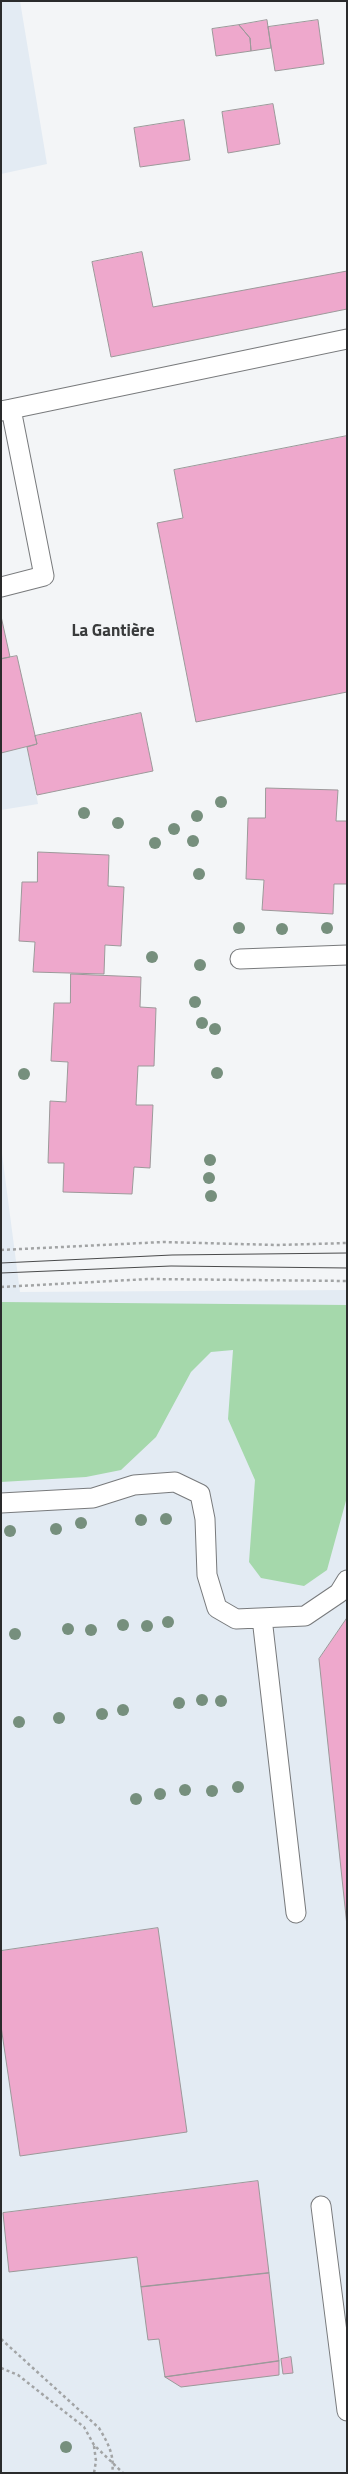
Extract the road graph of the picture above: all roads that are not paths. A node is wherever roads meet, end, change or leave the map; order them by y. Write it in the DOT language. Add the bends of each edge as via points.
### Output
graph roads {
  1 [pos="347,339"];
  2 [pos="6,410"];
  3 [pos="1,587"];
  4 [pos="347,955"];
  5 [pos="240,960"];
  6 [pos="1,1503"];
  7 [pos="347,1580"];
  8 [pos="262,1618"];
  9 [pos="296,1913"];
  10 [pos="320,2206"];
  11 [pos="347,2411"];
  1 -- 2 [label="lane"];
  2 -- 3 [label="lane" via="44,576"];
  4 -- 5 [label="lane"];
  6 -- 8 [label="lane" via="93,1498 134,1485 175,1482 200,1494 205,1519 207,1575 217,1608 236,1619"];
  7 -- 8 [label="lane" via="339,1593 305,1616"];
  8 -- 9 [label="lane"];
  10 -- 11 [label="lane"];
}
